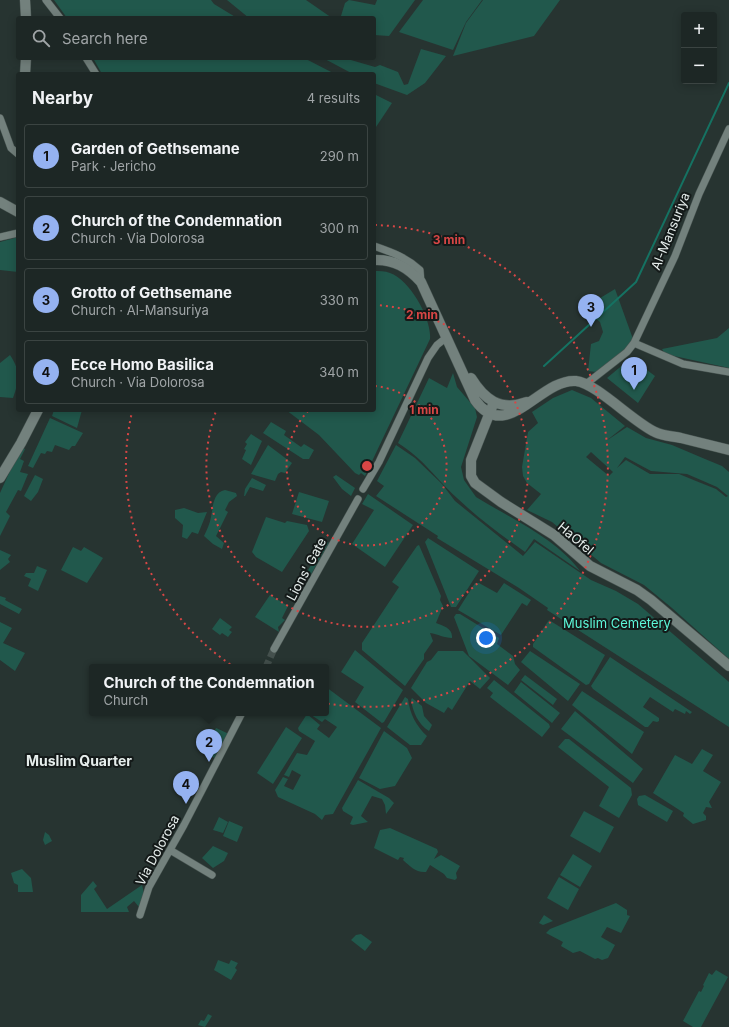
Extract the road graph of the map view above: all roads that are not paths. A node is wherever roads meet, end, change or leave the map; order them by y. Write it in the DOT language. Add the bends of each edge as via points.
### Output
graph roads {
  1 [pos="25,0"];
  2 [pos="46,0"];
  3 [pos="26,16"];
  4 [pos="58,16"];
  5 [pos="26,60"];
  6 [pos="87,60"];
  7 [pos="25,72"];
  8 [pos="95,72"];
  9 [pos="0,118"];
  10 [pos="729,129"];
  11 [pos="16,152"];
  12 [pos="0,202"];
  13 [pos="16,211"];
  14 [pos="16,233"];
  15 [pos="0,237"];
  16 [pos="376,247"];
  17 [pos="376,260"];
  18 [pos="376,264"];
  19 [pos="421,282"];
  20 [pos="429,299"];
  21 [pos="447,337"];
  22 [pos="634,343"];
  23 [pos="459,362"];
  24 [pos="729,372"];
  25 [pos="586,384"];
  26 [pos="532,400"];
  27 [pos="494,402"];
  28 [pos="35,412"];
  29 [pos="35,412"];
  30 [pos="490,413"];
  31 [pos="729,450"];
  32 [pos="0,465"];
  33 [pos="0,478"];
  34 [pos="363,489"];
  35 [pos="358,499"];
  36 [pos="274,650"];
  37 [pos="729,666"];
  38 [pos="240,716"];
  39 [pos="170,850"];
  40 [pos="212,875"];
  41 [pos="140,915"];
  1 -- 3 [label="main road"];
  2 -- 4 [label="street"];
  5 -- 7 [label="main road"];
  6 -- 8 [label="street"];
  9 -- 11 [label="street" via="11,148"];
  10 -- 22 [label="street, Al-Mansuriya"];
  12 -- 13 [label="main road"];
  14 -- 15 [label="street"];
  16 -- 19 [label="street" via="413,263 420,270"];
  17 -- 19 [label="main road" via="397,263"];
  18 -- 20 [label="main road" via="393,268 407,276"];
  19 -- 20 [label="main road"];
  20 -- 21 [label="main road"];
  21 -- 23 [label="main road"];
  21 -- 34 [label="street" via="437,345 428,358 379,462"];
  22 -- 24 [label="street" via="683,364"];
  22 -- 25 [label="street" via="627,352"];
  23 -- 27 [label="main road" via="479,391"];
  23 -- 30 [label="main road" via="475,400"];
  25 -- 26 [label="main road" via="575,381 562,383 548,388"];
  25 -- 31 [label="main road" via="647,428 666,436"];
  26 -- 27 [label="main road" via="514,405"];
  26 -- 30 [label="main road" via="514,413"];
  27 -- 30 [label="main road, HaOfel"];
  28 -- 32 [label="main road"];
  29 -- 33 [label="main road"];
  30 -- 37 [label="main road, HaOfel" via="471,460 471,476 475,483 554,535 590,566 646,597"];
  35 -- 36 [label="street, Lions' Gate"];
  38 -- 39 [label="street, Via Dolorosa"];
  39 -- 40 [label="street"];
  39 -- 41 [label="street, Via Dolorosa" via="149,887"];
}
